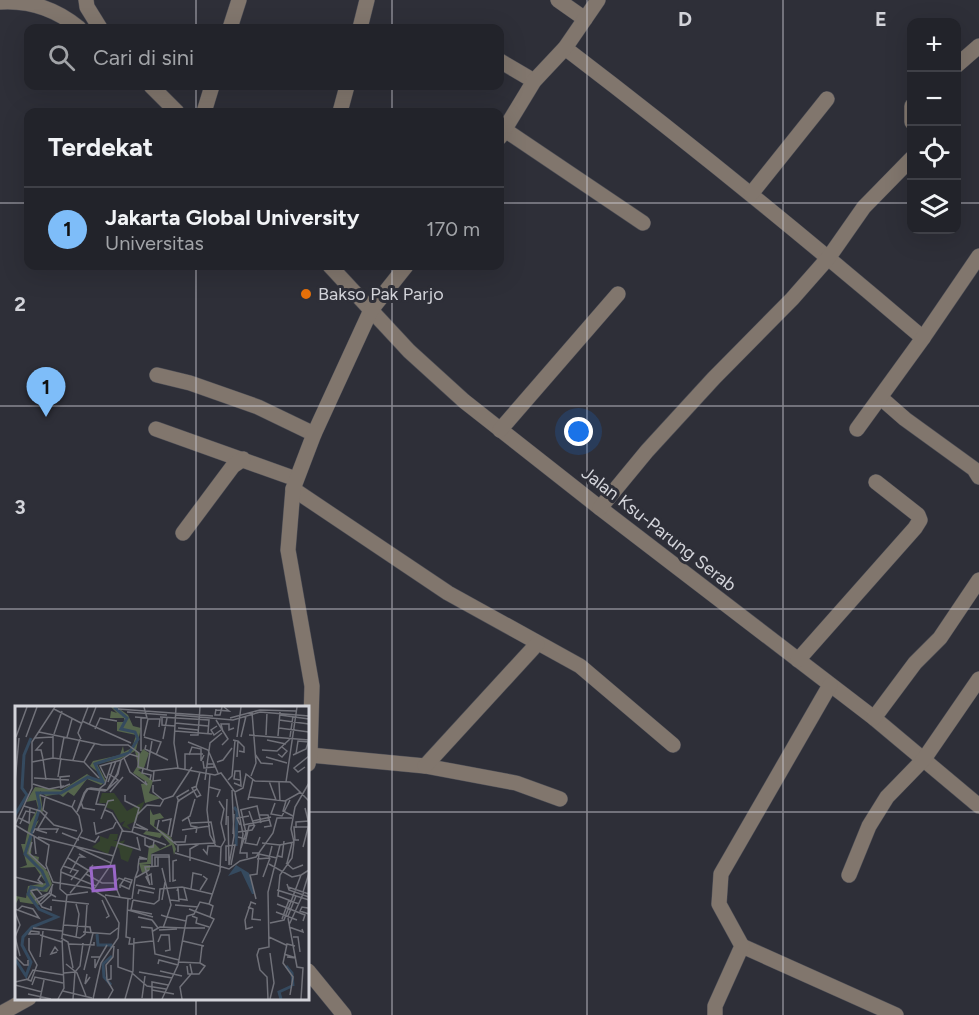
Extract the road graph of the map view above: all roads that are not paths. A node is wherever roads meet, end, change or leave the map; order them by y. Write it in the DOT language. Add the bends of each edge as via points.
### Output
graph roads {
  1 [pos="86,0"];
  2 [pos="239,0"];
  3 [pos="366,0"];
  4 [pos="558,0"];
  5 [pos="598,0"];
  6 [pos="0,2"];
  7 [pos="585,19"];
  8 [pos="74,24"];
  9 [pos="98,24"];
  10 [pos="231,24"];
  11 [pos="361,24"];
  12 [pos="979,46"];
  13 [pos="565,48"];
  14 [pos="961,62"];
  15 [pos="504,63"];
  16 [pos="534,81"];
  17 [pos="155,90"];
  18 [pos="211,90"];
  19 [pos="346,90"];
  20 [pos="827,99"];
  21 [pos="173,108"];
  22 [pos="205,108"];
  23 [pos="341,108"];
  24 [pos="504,130"];
  25 [pos="504,134"];
  26 [pos="907,161"];
  27 [pos="751,194"];
  28 [pos="643,223"];
  29 [pos="979,256"];
  30 [pos="829,257"];
  31 [pos="334,270"];
  32 [pos="403,270"];
  33 [pos="618,294"];
  34 [pos="371,310"];
  35 [pos="923,339"];
  36 [pos="157,375"];
  37 [pos="881,398"];
  38 [pos="156,429"];
  39 [pos="500,429"];
  40 [pos="857,429"];
  41 [pos="314,434"];
  42 [pos="243,459"];
  43 [pos="979,477"];
  44 [pos="876,482"];
  45 [pos="295,484"];
  46 [pos="600,508"];
  47 [pos="183,533"];
  48 [pos="979,580"];
  49 [pos="537,644"];
  50 [pos="798,660"];
  51 [pos="979,679"];
  52 [pos="831,685"];
  53 [pos="874,718"];
  54 [pos="673,745"];
  55 [pos="309,759"];
  56 [pos="924,759"];
  57 [pos="425,766"];
  58 [pos="560,799"];
  59 [pos="979,806"];
  60 [pos="849,875"];
  61 [pos="742,946"];
  62 [pos="309,972"];
  63 [pos="27,1005"];
  64 [pos="0,1014"];
  65 [pos="344,1015"];
  66 [pos="715,1015"];
  67 [pos="896,1015"];
  1 -- 9 [label="street"];
  2 -- 10 [label="street"];
  3 -- 11 [label="street"];
  4 -- 7 [label="street"];
  5 -- 7 [label="street"];
  6 -- 8 [label="street" via="40,5"];
  7 -- 13 [label="street"];
  12 -- 14 [label="street"];
  13 -- 16 [label="street"];
  13 -- 27 [label="street"];
  15 -- 16 [label="street"];
  16 -- 24 [label="street"];
  17 -- 21 [label="street"];
  18 -- 22 [label="street"];
  19 -- 23 [label="street"];
  20 -- 27 [label="street"];
  25 -- 28 [label="street"];
  26 -- 30 [label="street" via="864,207"];
  27 -- 30 [label="street"];
  29 -- 35 [label="street"];
  30 -- 35 [label="street"];
  30 -- 46 [label="street" via="647,451"];
  31 -- 34 [label="street, Jalan Ksu-Parung Serab"];
  32 -- 34 [label="street"];
  33 -- 39 [label="street"];
  34 -- 39 [label="street, Jalan Ksu-Parung Serab" via="409,351"];
  34 -- 41 [label="street"];
  35 -- 37 [label="street"];
  36 -- 41 [label="street" via="240,400"];
  37 -- 40 [label="street"];
  37 -- 43 [label="street" via="974,469"];
  38 -- 42 [label="street"];
  39 -- 46 [label="street, Jalan Ksu-Parung Serab"];
  41 -- 45 [label="street"];
  42 -- 45 [label="street"];
  42 -- 47 [label="street" via="233,466"];
  44 -- 50 [label="street" via="920,520"];
  45 -- 49 [label="street" via="448,593"];
  45 -- 55 [label="street" via="288,550 312,686"];
  46 -- 50 [label="street, Jalan Ksu-Parung Serab"];
  48 -- 53 [label="street" via="940,638 915,663"];
  49 -- 54 [label="street" via="580,666"];
  49 -- 57 [label="street"];
  50 -- 52 [label="street, Jalan Ksu-Parung Serab"];
  51 -- 56 [label="street"];
  52 -- 53 [label="street, Jalan Ksu-Parung Serab"];
  52 -- 61 [label="street" via="721,874 719,904"];
  53 -- 56 [label="street, Jalan Ksu-Parung Serab"];
  55 -- 57 [label="street"];
  56 -- 59 [label="street, Jalan Ksu-Parung Serab"];
  56 -- 60 [label="street" via="887,797 869,826"];
  57 -- 58 [label="street" via="516,783"];
  61 -- 66 [label="street" via="715,1006"];
  61 -- 67 [label="street"];
  62 -- 65 [label="street"];
  63 -- 64 [label="street"];
}
